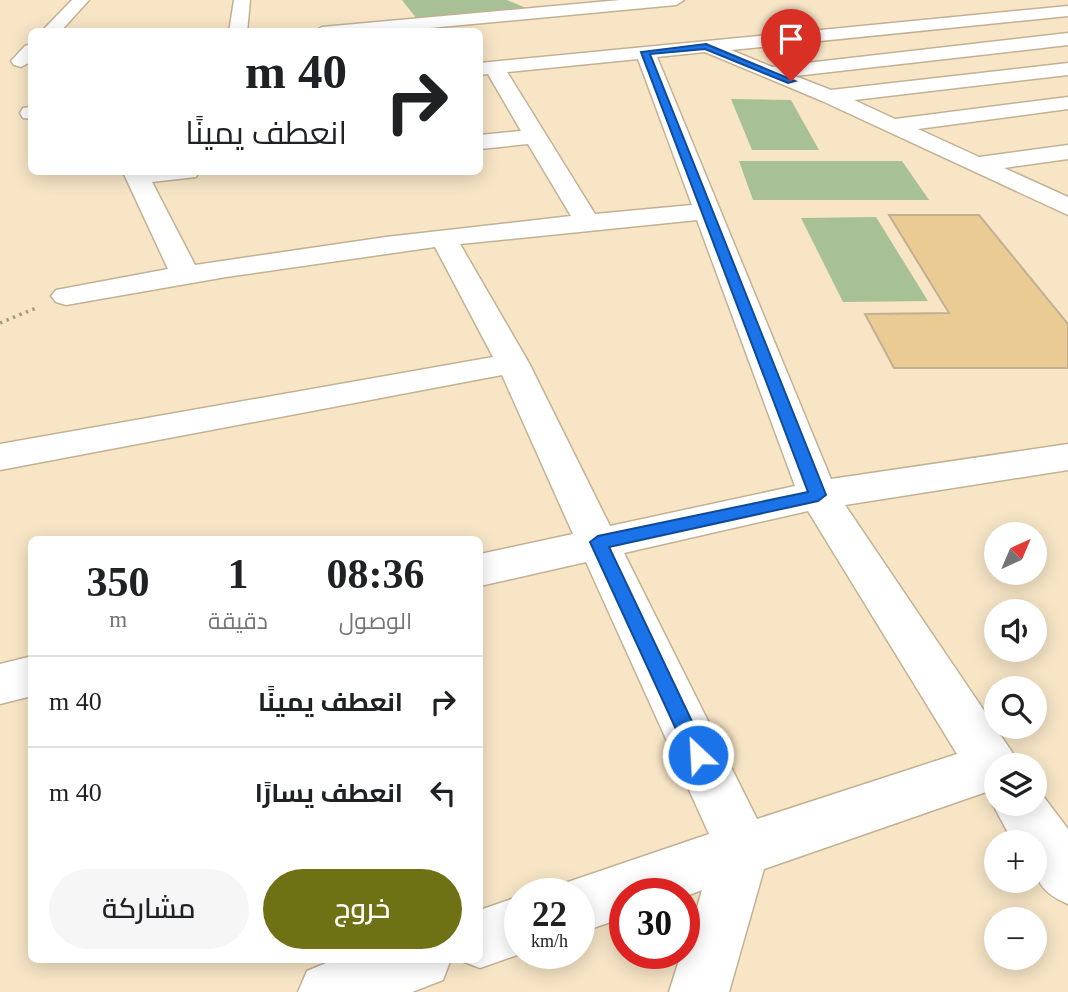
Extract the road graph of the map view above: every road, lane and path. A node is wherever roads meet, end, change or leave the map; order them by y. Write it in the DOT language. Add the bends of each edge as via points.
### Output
graph roads {
  1 [pos="81,0"];
  2 [pos="242,0"];
  3 [pos="564,0"];
  4 [pos="676,0"];
  5 [pos="999,0"];
  6 [pos="383,8"];
  7 [pos="583,8"];
  8 [pos="1068,11"];
  9 [pos="1030,15"];
  10 [pos="619,23"];
  11 [pos="392,25"];
  12 [pos="54,28"];
  13 [pos="238,28"];
  14 [pos="362,28"];
  15 [pos="1068,38"];
  16 [pos="656,45"];
  17 [pos="706,46"];
  18 [pos="487,69"];
  19 [pos="1068,69"];
  20 [pos="772,73"];
  21 [pos="829,97"];
  22 [pos="1068,103"];
  23 [pos="892,126"];
  24 [pos="536,136"];
  25 [pos="483,142"];
  26 [pos="1068,152"];
  27 [pos="976,165"];
  28 [pos="137,175"];
  29 [pos="1068,207"];
  30 [pos="709,211"];
  31 [pos="587,221"];
  32 [pos="443,238"];
  33 [pos="185,274"];
  34 [pos="66,296"];
  35 [pos="513,363"];
  36 [pos="0,457"];
  37 [pos="1065,462"];
  38 [pos="818,495"];
  39 [pos="598,542"];
  40 [pos="483,569"];
  41 [pos="28,677"];
  42 [pos="0,684"];
  43 [pos="985,753"];
  44 [pos="984,785"];
  45 [pos="1026,816"];
  46 [pos="743,849"];
  47 [pos="1068,877"];
  48 [pos="595,900"];
  49 [pos="504,931"];
  50 [pos="483,938"];
  51 [pos="411,963"];
  52 [pos="328,992"];
  53 [pos="699,992"];
  1 -- 12 [label="street"];
  2 -- 13 [label="street"];
  3 -- 7 [label="street"];
  4 -- 7 [label="street"];
  5 -- 9 [label="street"];
  6 -- 11 [label="street"];
  7 -- 10 [label="street"];
  7 -- 11 [label="street"];
  8 -- 9 [label="street"];
  9 -- 17 [label="street"];
  11 -- 14 [label="street"];
  15 -- 20 [label="street"];
  16 -- 17 [label="street"];
  16 -- 18 [label="street"];
  16 -- 30 [label="street"];
  17 -- 20 [label="street"];
  18 -- 24 [label="street"];
  19 -- 21 [label="street"];
  20 -- 21 [label="street"];
  21 -- 23 [label="street"];
  22 -- 23 [label="street"];
  23 -- 27 [label="street"];
  24 -- 25 [label="street"];
  24 -- 31 [label="street"];
  26 -- 27 [label="street"];
  27 -- 29 [label="street"];
  28 -- 33 [label="street"];
  30 -- 31 [label="street"];
  30 -- 38 [label="street"];
  31 -- 32 [label="street"];
  32 -- 33 [label="street"];
  32 -- 35 [label="street"];
  33 -- 34 [label="street"];
  35 -- 36 [label="street"];
  35 -- 39 [label="street"];
  37 -- 38 [label="street"];
  38 -- 39 [label="street"];
  38 -- 43 [label="street"];
  39 -- 40 [label="street"];
  39 -- 46 [label="street"];
  41 -- 42 [label="street"];
  44 -- 46 [label="street"];
  45 -- 47 [label="street"];
  46 -- 48 [label="street"];
  46 -- 53 [label="street"];
  49 -- 50 [label="street"];
  51 -- 52 [label="street"];
}
